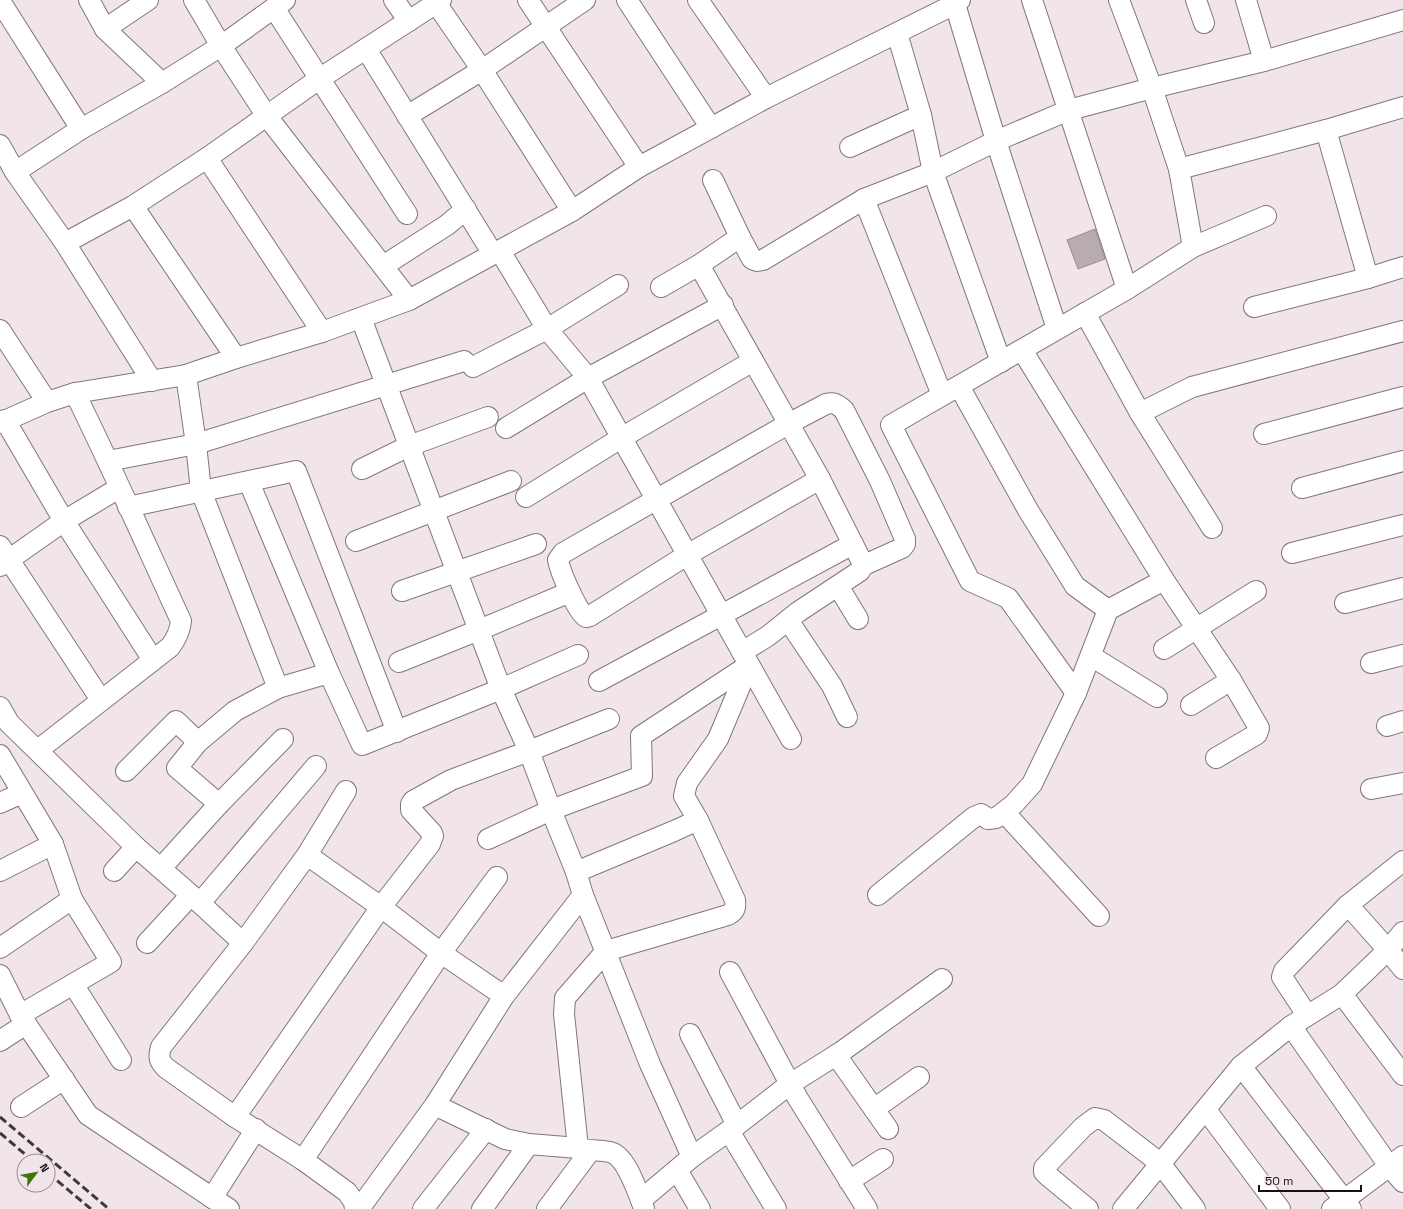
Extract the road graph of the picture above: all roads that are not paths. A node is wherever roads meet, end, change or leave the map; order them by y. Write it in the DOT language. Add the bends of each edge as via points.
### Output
graph roads {
  1 [pos="89,0"];
  2 [pos="148,0"];
  3 [pos="194,0"];
  4 [pos="394,0"];
  5 [pos="528,0"];
  6 [pos="585,0"];
  7 [pos="627,0"];
  8 [pos="698,0"];
  9 [pos="1032,0"];
  10 [pos="1119,0"];
  11 [pos="1196,0"];
  12 [pos="1246,0"];
  13 [pos="0,1"];
  14 [pos="438,2"];
  15 [pos="958,2"];
  16 [pos="280,4"];
  17 [pos="1403,20"];
  18 [pos="409,21"];
  19 [pos="1204,23"];
  20 [pos="546,27"];
  21 [pos="105,29"];
  22 [pos="897,33"];
  23 [pos="221,46"];
  24 [pos="366,49"];
  25 [pos="1264,61"];
  26 [pos="482,70"];
  27 [pos="319,79"];
  28 [pos="162,83"];
  29 [pos="1152,88"];
  30 [pos="766,98"];
  31 [pos="1403,107"];
  32 [pos="1069,110"];
  33 [pos="266,115"];
  34 [pos="921,115"];
  35 [pos="407,116"];
  36 [pos="711,128"];
  37 [pos="81,129"];
  38 [pos="1326,130"];
  39 [pos="996,141"];
  40 [pos="0,145"];
  41 [pos="850,147"];
  42 [pos="207,158"];
  43 [pos="639,167"];
  44 [pos="1179,168"];
  45 [pos="16,172"];
  46 [pos="933,172"];
  47 [pos="713,180"];
  48 [pos="864,199"];
  49 [pos="134,206"];
  50 [pos="466,209"];
  51 [pos="572,211"];
  52 [pos="407,214"];
  53 [pos="1266,216"];
  54 [pos="740,237"];
  55 [pos="65,243"];
  56 [pos="1193,247"];
  57 [pos="496,252"];
  58 [pos="699,265"];
  59 [pos="383,266"];
  60 [pos="1403,267"];
  61 [pos="1368,278"];
  62 [pos="618,285"];
  63 [pos="661,287"];
  64 [pos="1127,289"];
  65 [pos="409,300"];
  66 [pos="723,305"];
  67 [pos="1254,307"];
  68 [pos="1085,313"];
  69 [pos="361,318"];
  70 [pos="547,329"];
  71 [pos="1057,329"];
  72 [pos="0,330"];
  73 [pos="1403,331"];
  74 [pos="322,332"];
  75 [pos="1022,350"];
  76 [pos="236,358"];
  77 [pos="753,361"];
  78 [pos="1001,362"];
  79 [pos="186,375"];
  80 [pos="588,378"];
  81 [pos="152,381"];
  82 [pos="386,386"];
  83 [pos="951,391"];
  84 [pos="75,393"];
  85 [pos="1403,397"];
  86 [pos="47,402"];
  87 [pos="1140,413"];
  88 [pos="488,417"];
  89 [pos="3,422"];
  90 [pos="788,424"];
  91 [pos="506,428"];
  92 [pos="1264,434"];
  93 [pos="621,438"];
  94 [pos="196,444"];
  95 [pos="409,446"];
  96 [pos="108,461"];
  97 [pos="1403,461"];
  98 [pos="362,469"];
  99 [pos="820,480"];
  100 [pos="511,481"];
  101 [pos="250,482"];
  102 [pos="119,488"];
  103 [pos="1302,488"];
  104 [pos="201,491"];
  105 [pos="526,497"];
  106 [pos="656,500"];
  107 [pos="128,507"];
  108 [pos="434,511"];
  109 [pos="64,521"];
  110 [pos="1403,526"];
  111 [pos="1212,528"];
  112 [pos="356,541"];
  113 [pos="536,544"];
  114 [pos="853,544"];
  115 [pos="1292,553"];
  116 [pos="687,555"];
  117 [pos="3,558"];
  118 [pos="862,566"];
  119 [pos="456,572"];
  120 [pos="1164,580"];
  121 [pos="838,586"];
  122 [pos="1403,588"];
  123 [pos="402,591"];
  124 [pos="1256,591"];
  125 [pos="570,592"];
  126 [pos="1345,603"];
  127 [pos="1108,610"];
  128 [pos="721,615"];
  129 [pos="858,619"];
  130 [pos="788,620"];
  131 [pos="1196,629"];
  132 [pos="479,630"];
  133 [pos="1164,649"];
  134 [pos="1403,654"];
  135 [pos="578,656"];
  136 [pos="1091,656"];
  137 [pos="746,659"];
  138 [pos="153,660"];
  139 [pos="399,662"];
  140 [pos="1371,663"];
  141 [pos="329,673"];
  142 [pos="1231,680"];
  143 [pos="599,681"];
  144 [pos="278,688"];
  145 [pos="501,689"];
  146 [pos="1076,692"];
  147 [pos="1157,697"];
  148 [pos="101,700"];
  149 [pos="1191,705"];
  150 [pos="847,717"];
  151 [pos="609,719"];
  152 [pos="3,720"];
  153 [pos="397,732"];
  154 [pos="283,739"];
  155 [pos="791,739"];
  156 [pos="198,742"];
  157 [pos="38,750"];
  158 [pos="529,751"];
  159 [pos="0,755"];
  160 [pos="1216,758"];
  161 [pos="316,766"];
  162 [pos="126,771"];
  163 [pos="1401,786"];
  164 [pos="1371,789"];
  165 [pos="346,791"];
  166 [pos="22,793"];
  167 [pos="0,803"];
  168 [pos="219,804"];
  169 [pos="550,810"];
  170 [pos="1004,812"];
  171 [pos="698,820"];
  172 [pos="488,839"];
  173 [pos="52,844"];
  174 [pos="136,847"];
  175 [pos="307,855"];
  176 [pos="1403,861"];
  177 [pos="161,868"];
  178 [pos="114,871"];
  179 [pos="0,872"];
  180 [pos="576,872"];
  181 [pos="497,877"];
  182 [pos="583,895"];
  183 [pos="878,895"];
  184 [pos="72,899"];
  185 [pos="195,899"];
  186 [pos="1348,905"];
  187 [pos="381,907"];
  188 [pos="1099,916"];
  189 [pos="1403,932"];
  190 [pos="147,943"];
  191 [pos="243,943"];
  192 [pos="0,948"];
  193 [pos="1388,950"];
  194 [pos="606,951"];
  195 [pos="441,953"];
  196 [pos="1403,969"];
  197 [pos="730,972"];
  198 [pos="0,975"];
  199 [pos="942,979"];
  200 [pos="73,984"];
  201 [pos="1342,994"];
  202 [pos="504,996"];
  203 [pos="23,1020"];
  204 [pos="1299,1020"];
  205 [pos="690,1034"];
  206 [pos="0,1041"];
  207 [pos="836,1055"];
  208 [pos="121,1060"];
  209 [pos="1241,1066"];
  210 [pos="1403,1075"];
  211 [pos="919,1077"];
  212 [pos="64,1079"];
  213 [pos="790,1084"];
  214 [pos="435,1105"];
  215 [pos="21,1107"];
  216 [pos="874,1109"];
  217 [pos="1206,1110"];
  218 [pos="235,1117"];
  219 [pos="733,1128"];
  220 [pos="256,1129"];
  221 [pos="888,1129"];
  222 [pos="486,1130"];
  223 [pos="528,1144"];
  224 [pos="584,1150"];
  225 [pos="692,1157"];
  226 [pos="883,1159"];
  227 [pos="303,1160"];
  228 [pos="1396,1161"];
  229 [pos="1160,1163"];
  230 [pos="677,1170"];
  231 [pos="849,1180"];
  232 [pos="1403,1182"];
  233 [pos="212,1198"];
  234 [pos="643,1205"];
  235 [pos="1342,1206"];
  236 [pos="229,1209"];
  237 [pos="355,1209"];
  238 [pos="359,1209"];
  239 [pos="423,1209"];
  240 [pos="482,1209"];
  241 [pos="547,1209"];
  242 [pos="700,1209"];
  243 [pos="776,1209"];
  244 [pos="867,1209"];
  245 [pos="1088,1209"];
  246 [pos="1123,1209"];
  247 [pos="1195,1209"];
  248 [pos="1280,1209"];
  1 -- 21 [label="street"];
  2 -- 21 [label="street"];
  3 -- 23 [label="street"];
  4 -- 18 [label="street"];
  5 -- 20 [label="street"];
  6 -- 20 [label="street"];
  7 -- 36 [label="street"];
  8 -- 30 [label="street"];
  9 -- 32 [label="street"];
  10 -- 29 [label="street"];
  11 -- 19 [label="street"];
  12 -- 25 [label="street"];
  13 -- 37 [label="street"];
  14 -- 18 [label="street"];
  14 -- 26 [label="street"];
  15 -- 22 [label="street"];
  15 -- 39 [label="street"];
  16 -- 23 [label="street"];
  16 -- 27 [label="street"];
  17 -- 25 [label="street"];
  18 -- 24 [label="street"];
  20 -- 26 [label="street"];
  20 -- 43 [label="street"];
  21 -- 28 [label="street"];
  22 -- 30 [label="street"];
  22 -- 34 [label="street"];
  23 -- 28 [label="street"];
  23 -- 33 [label="street"];
  24 -- 27 [label="street"];
  24 -- 35 [label="street"];
  25 -- 29 [label="street"];
  26 -- 35 [label="street"];
  26 -- 51 [label="street"];
  27 -- 33 [label="street"];
  27 -- 52 [label="street"];
  28 -- 37 [label="street"];
  29 -- 32 [label="street"];
  29 -- 44 [label="street"];
  30 -- 36 [label="street"];
  31 -- 38 [label="street"];
  32 -- 39 [label="street"];
  32 -- 64 [label="street"];
  33 -- 42 [label="street"];
  33 -- 59 [label="street"];
  34 -- 41 [label="street"];
  34 -- 46 [label="street"];
  35 -- 50 [label="street"];
  36 -- 43 [label="street"];
  37 -- 45 [label="street"];
  38 -- 44 [label="street"];
  38 -- 61 [label="street"];
  39 -- 46 [label="street"];
  39 -- 71 [label="street"];
  40 -- 45 [label="street"];
  42 -- 49 [label="street"];
  42 -- 74 [label="street"];
  43 -- 51 [label="street"];
  44 -- 56 [label="street"];
  45 -- 55 [label="street"];
  46 -- 48 [label="street"];
  46 -- 78 [label="street"];
  47 -- 54 [label="street"];
  48 -- 54 [label="street" via="763,260 752,259"];
  48 -- 83 [label="street"];
  49 -- 55 [label="street"];
  49 -- 76 [label="street"];
  50 -- 57 [label="street"];
  50 -- 59 [label="street" via="447,225"];
  51 -- 57 [label="street"];
  53 -- 56 [label="street"];
  54 -- 58 [label="street"];
  55 -- 81 [label="street"];
  56 -- 64 [label="street"];
  57 -- 65 [label="street"];
  57 -- 70 [label="street"];
  58 -- 63 [label="street"];
  58 -- 66 [label="street"];
  59 -- 65 [label="street"];
  60 -- 61 [label="street"];
  61 -- 67 [label="street"];
  62 -- 70 [label="street"];
  64 -- 68 [label="street"];
  65 -- 69 [label="street"];
  66 -- 77 [label="street"];
  66 -- 80 [label="street"];
  68 -- 71 [label="street"];
  68 -- 87 [label="street"];
  69 -- 74 [label="street"];
  69 -- 82 [label="street"];
  70 -- 80 [label="street"];
  70 -- 82 [label="street" via="469,364"];
  71 -- 75 [label="street"];
  72 -- 86 [label="street"];
  73 -- 87 [label="street" via="1192,387"];
  74 -- 76 [label="street"];
  75 -- 78 [label="street"];
  75 -- 120 [label="street"];
  76 -- 79 [label="street"];
  77 -- 90 [label="street"];
  77 -- 93 [label="street"];
  78 -- 83 [label="street"];
  79 -- 81 [label="street"];
  79 -- 94 [label="street"];
  80 -- 91 [label="street"];
  80 -- 93 [label="street"];
  81 -- 84 [label="street"];
  82 -- 94 [label="street"];
  82 -- 95 [label="street"];
  83 -- 127 [label="street" via="1075,586"];
  83 -- 146 [label="street" via="891,425 970,580 1008,598"];
  84 -- 86 [label="street"];
  84 -- 96 [label="street"];
  85 -- 92 [label="street"];
  86 -- 89 [label="street"];
  87 -- 111 [label="street"];
  88 -- 95 [label="street"];
  89 -- 109 [label="street"];
  90 -- 99 [label="street"];
  90 -- 106 [label="street"];
  90 -- 118 [label="street" via="826,404 836,404 844,410 880,481 905,539 902,548"];
  93 -- 105 [label="street"];
  93 -- 106 [label="street"];
  94 -- 96 [label="street"];
  94 -- 104 [label="street"];
  95 -- 98 [label="street"];
  95 -- 108 [label="street"];
  96 -- 102 [label="street"];
  97 -- 103 [label="street"];
  99 -- 114 [label="street"];
  99 -- 116 [label="street"];
  100 -- 108 [label="street"];
  101 -- 104 [label="street"];
  101 -- 141 [label="street"];
  101 -- 153 [label="street" via="296,471"];
  102 -- 107 [label="street"];
  102 -- 109 [label="street"];
  104 -- 107 [label="street"];
  104 -- 144 [label="street"];
  106 -- 116 [label="street"];
  106 -- 125 [label="street" via="560,556 559,565"];
  107 -- 138 [label="street" via="181,621 177,638"];
  108 -- 112 [label="street"];
  108 -- 119 [label="street"];
  109 -- 117 [label="street"];
  109 -- 138 [label="street"];
  110 -- 115 [label="street"];
  113 -- 119 [label="street"];
  114 -- 118 [label="street"];
  114 -- 128 [label="street"];
  116 -- 125 [label="street" via="590,616 584,615"];
  116 -- 128 [label="street"];
  117 -- 148 [label="street"];
  118 -- 121 [label="street" via="860,571"];
  119 -- 123 [label="street"];
  119 -- 132 [label="street"];
  120 -- 127 [label="street"];
  120 -- 131 [label="street"];
  121 -- 129 [label="street"];
  121 -- 130 [label="street"];
  122 -- 126 [label="street"];
  124 -- 131 [label="street"];
  125 -- 132 [label="street"];
  127 -- 136 [label="street"];
  128 -- 137 [label="street"];
  128 -- 143 [label="street"];
  130 -- 137 [label="street"];
  130 -- 150 [label="street" via="832,686"];
  131 -- 133 [label="street"];
  131 -- 142 [label="street"];
  132 -- 139 [label="street"];
  132 -- 145 [label="street"];
  134 -- 140 [label="street"];
  135 -- 145 [label="street"];
  136 -- 146 [label="street"];
  136 -- 147 [label="street"];
  137 -- 155 [label="street"];
  137 -- 169 [label="street" via="641,736 642,776"];
  137 -- 171 [label="street" via="718,739 687,783 684,796"];
  138 -- 148 [label="street"];
  141 -- 144 [label="street"];
  141 -- 153 [label="street" via="362,745"];
  142 -- 149 [label="street"];
  142 -- 160 [label="street" via="1259,728 1257,734"];
  144 -- 156 [label="street" via="235,711"];
  145 -- 153 [label="street"];
  145 -- 158 [label="street"];
  146 -- 170 [label="street" via="1032,784"];
  148 -- 157 [label="street"];
  151 -- 158 [label="street"];
  152 -- 157 [label="street"];
  154 -- 168 [label="street"];
  156 -- 162 [label="street" via="176,721"];
  156 -- 168 [label="street" via="177,768"];
  157 -- 174 [label="street"];
  158 -- 169 [label="street"];
  158 -- 187 [label="street" via="451,780 413,801 411,810 432,833 432,840"];
  159 -- 166 [label="street"];
  161 -- 185 [label="street"];
  163 -- 164 [label="street"];
  165 -- 175 [label="street"];
  166 -- 167 [label="street"];
  166 -- 173 [label="street"];
  168 -- 177 [label="street"];
  169 -- 172 [label="street"];
  169 -- 180 [label="street"];
  170 -- 183 [label="street" via="996,818 988,819 981,814 974,817"];
  170 -- 188 [label="street"];
  171 -- 180 [label="street"];
  171 -- 194 [label="street" via="735,900 736,907 733,912"];
  173 -- 179 [label="street"];
  173 -- 184 [label="street"];
  174 -- 177 [label="street"];
  174 -- 178 [label="street"];
  175 -- 187 [label="street"];
  175 -- 191 [label="street"];
  176 -- 186 [label="street"];
  177 -- 185 [label="street"];
  180 -- 182 [label="street"];
  181 -- 195 [label="street"];
  182 -- 194 [label="street"];
  182 -- 202 [label="street"];
  184 -- 192 [label="street"];
  184 -- 200 [label="street" via="111,962"];
  185 -- 190 [label="street"];
  185 -- 191 [label="street"];
  186 -- 193 [label="street"];
  186 -- 204 [label="street" via="1284,971 1282,977"];
  187 -- 195 [label="street"];
  187 -- 218 [label="street"];
  189 -- 193 [label="street"];
  191 -- 218 [label="street" via="158,1055 166,1068"];
  193 -- 196 [label="street"];
  193 -- 201 [label="street"];
  194 -- 224 [label="street" via="565,998 564,1014"];
  194 -- 225 [label="street" via="650,1064"];
  195 -- 202 [label="street"];
  195 -- 227 [label="street"];
  197 -- 213 [label="street"];
  198 -- 203 [label="street"];
  199 -- 207 [label="street"];
  200 -- 203 [label="street"];
  200 -- 208 [label="street"];
  201 -- 204 [label="street"];
  201 -- 210 [label="street"];
  202 -- 214 [label="street"];
  203 -- 206 [label="street"];
  203 -- 212 [label="street"];
  204 -- 209 [label="street"];
  204 -- 228 [label="street"];
  205 -- 219 [label="street"];
  207 -- 213 [label="street"];
  207 -- 216 [label="street"];
  209 -- 217 [label="street"];
  209 -- 235 [label="street"];
  211 -- 216 [label="street"];
  212 -- 215 [label="street"];
  212 -- 233 [label="street" via="88,1115"];
  213 -- 219 [label="street"];
  213 -- 231 [label="street"];
  214 -- 222 [label="street"];
  214 -- 238 [label="street"];
  216 -- 221 [label="street"];
  217 -- 229 [label="street"];
  217 -- 248 [label="street"];
  218 -- 220 [label="street"];
  219 -- 225 [label="street"];
  219 -- 243 [label="street"];
  220 -- 227 [label="street"];
  220 -- 233 [label="street"];
  222 -- 223 [label="street" via="505,1139"];
  222 -- 239 [label="street"];
  223 -- 224 [label="street"];
  223 -- 240 [label="street"];
  224 -- 234 [label="street" via="609,1152 621,1158"];
  224 -- 241 [label="street"];
  225 -- 230 [label="street"];
  226 -- 231 [label="street"];
  227 -- 237 [label="street" via="347,1192 354,1202"];
  228 -- 232 [label="street"];
  228 -- 235 [label="street"];
  229 -- 245 [label="street" via="1104,1120 1095,1118 1044,1168 1044,1172"];
  229 -- 246 [label="street"];
  229 -- 247 [label="street"];
  230 -- 234 [label="street"];
  230 -- 242 [label="street"];
  231 -- 244 [label="street"];
  233 -- 236 [label="street"];
}
